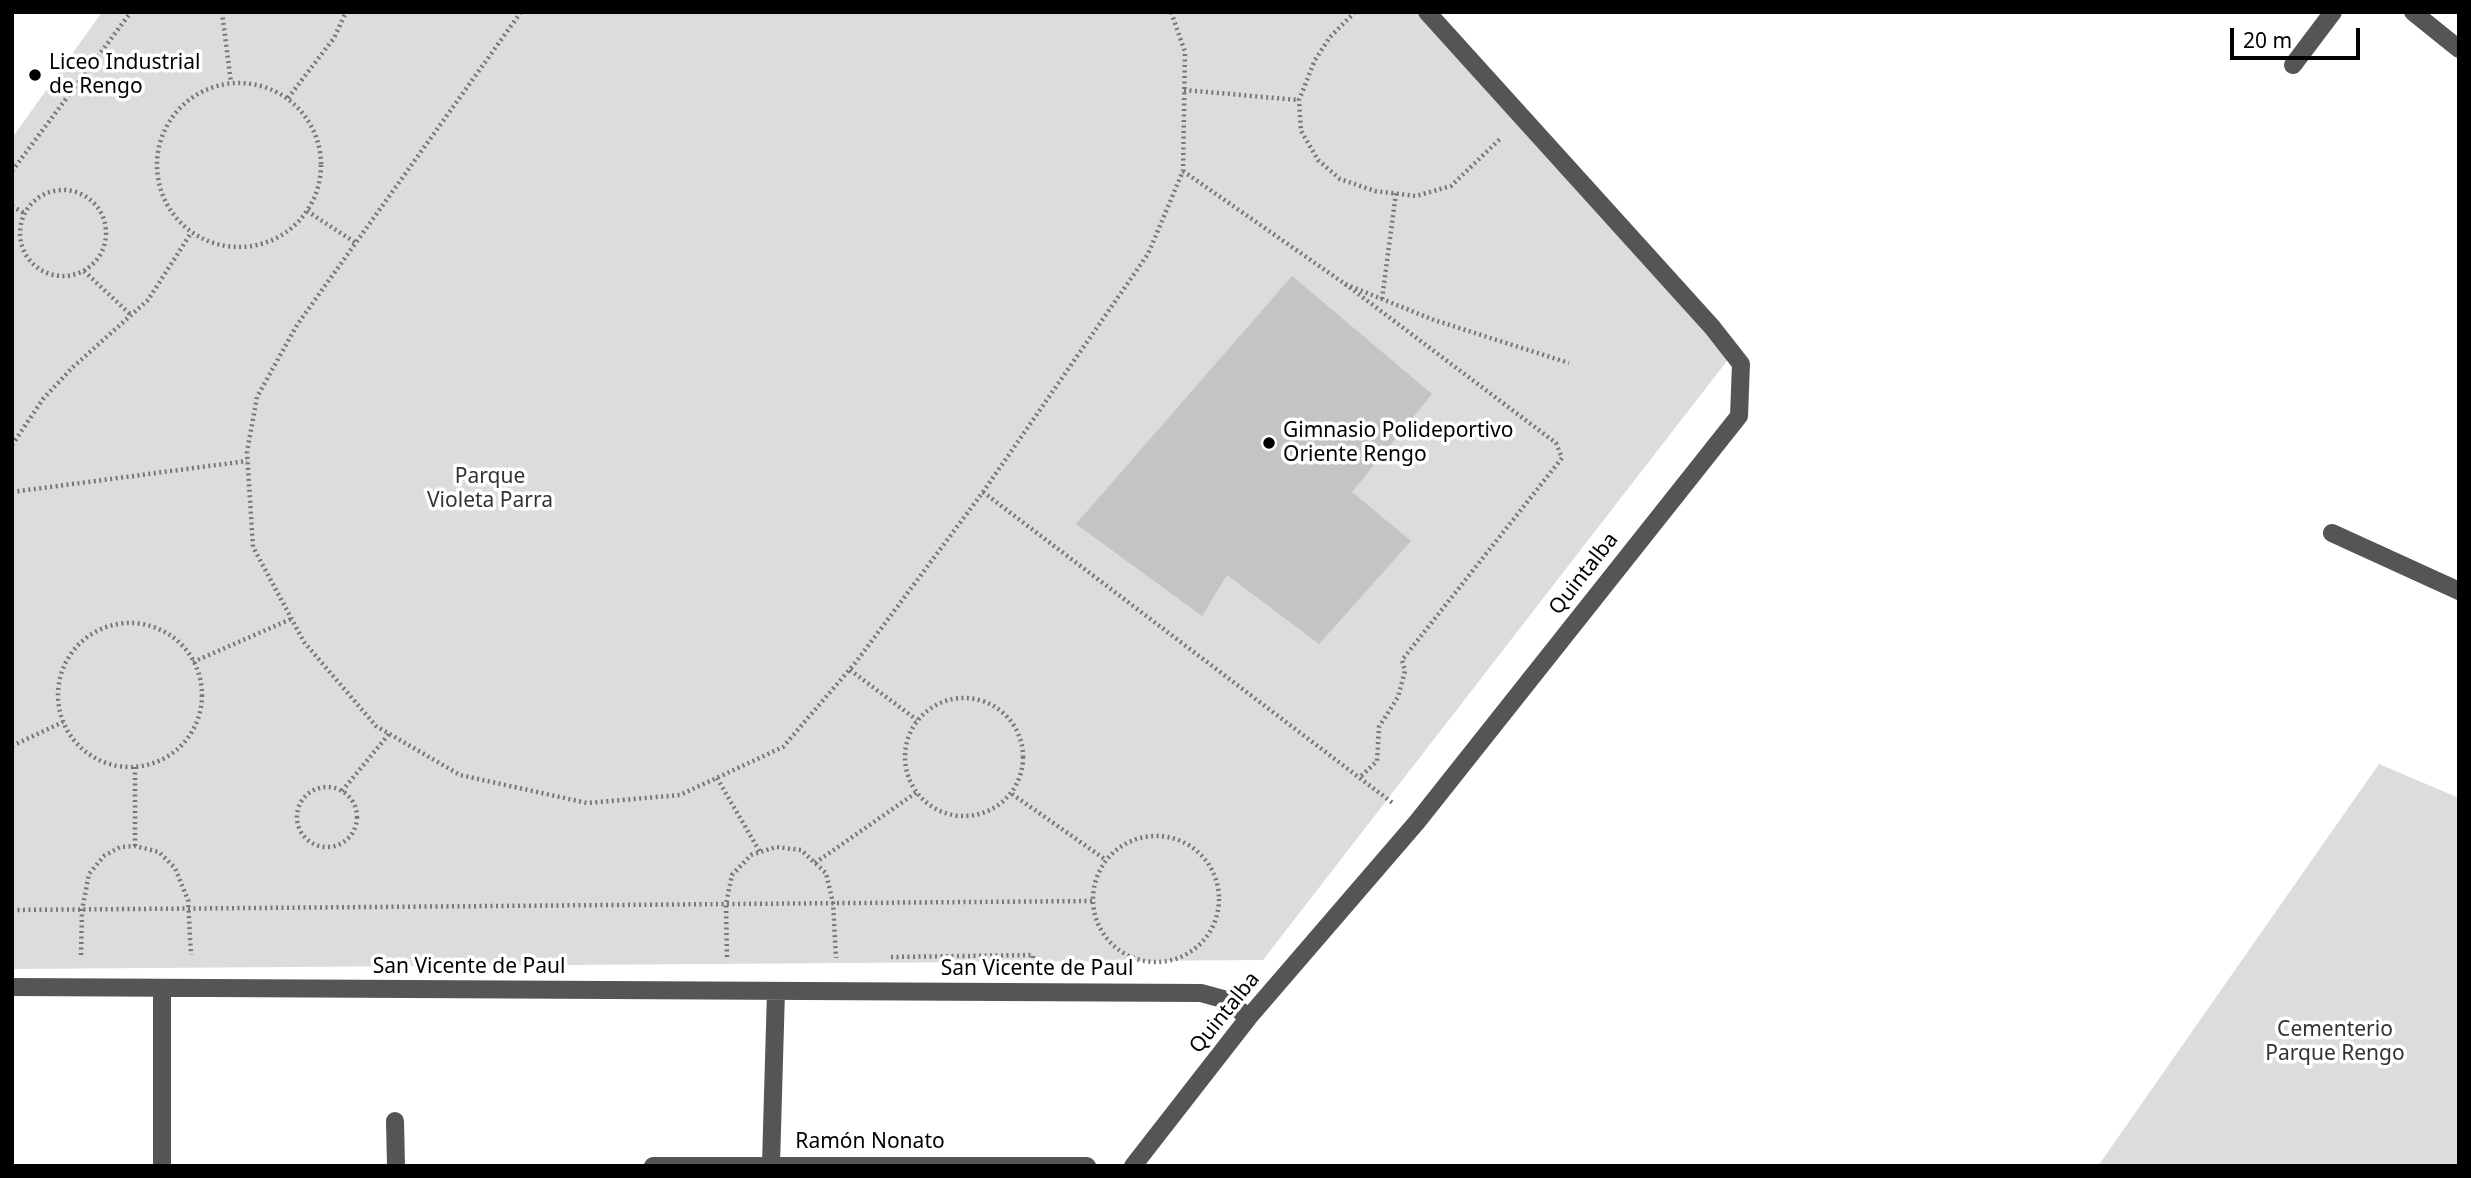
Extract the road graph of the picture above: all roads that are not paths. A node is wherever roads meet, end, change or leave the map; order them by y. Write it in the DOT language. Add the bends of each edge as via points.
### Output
graph roads {
  1 [pos="1427,12"];
  2 [pos="2333,12"];
  3 [pos="2413,12"];
  4 [pos="2459,49"];
  5 [pos="2293,65"];
  6 [pos="2332,533"];
  7 [pos="2459,591"];
  8 [pos="12,987"];
  9 [pos="162,988"];
  10 [pos="776,991"];
  11 [pos="1249,1017"];
  12 [pos="394,1122"];
  13 [pos="771,1164"];
  14 [pos="162,1166"];
  15 [pos="396,1166"];
  16 [pos="653,1166"];
  17 [pos="1087,1166"];
  18 [pos="1133,1166"];
  1 -- 11 [label="street, Quintalba" via="1741,364 1739,416 1417,822"];
  2 -- 5 [label="street"];
  3 -- 4 [label="street"];
  6 -- 7 [label="street"];
  8 -- 9 [label="street, San Vicente de Paul"];
  9 -- 10 [label="street, San Vicente de Paul"];
  9 -- 14 [label="street"];
  10 -- 11 [label="street, San Vicente de Paul" via="1201,993 1223,999"];
  10 -- 13 [label="street"];
  11 -- 18 [label="street, Quintalba"];
  12 -- 15 [label="street"];
  13 -- 16 [label="street, Ramón Nonato"];
  13 -- 17 [label="street, Ramón Nonato"];
}
